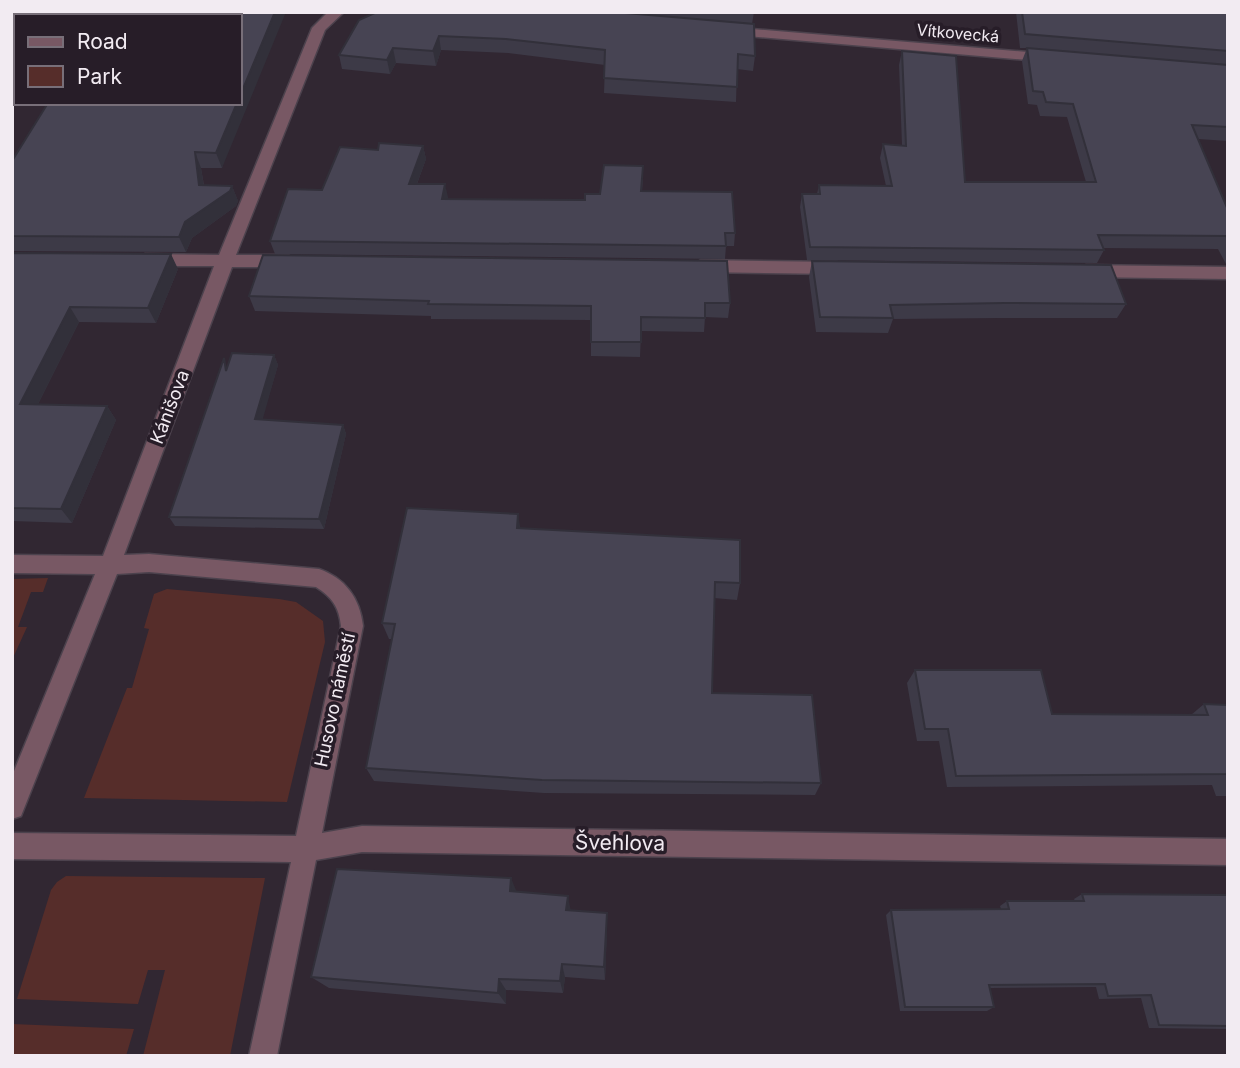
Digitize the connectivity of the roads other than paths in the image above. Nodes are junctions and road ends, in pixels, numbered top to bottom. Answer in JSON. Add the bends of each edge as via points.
{"nodes":[{"id":1,"x":337,"y":12,"type":"edge"},
{"id":2,"x":709,"y":30,"type":"edge"},
{"id":3,"x":1064,"y":59,"type":"edge"},
{"id":4,"x":124,"y":260,"type":"edge"},
{"id":5,"x":225,"y":261,"type":"junction"},
{"id":6,"x":310,"y":261,"type":"edge"},
{"id":7,"x":685,"y":266,"type":"edge"},
{"id":8,"x":852,"y":268,"type":"edge"},
{"id":9,"x":1075,"y":271,"type":"edge"},
{"id":10,"x":1228,"y":273,"type":"edge"},
{"id":11,"x":12,"y":564,"type":"edge"},
{"id":12,"x":109,"y":565,"type":"junction"},
{"id":13,"x":12,"y":807,"type":"edge"},
{"id":14,"x":12,"y":846,"type":"edge"},
{"id":15,"x":305,"y":849,"type":"junction"},
{"id":16,"x":1228,"y":852,"type":"edge"},
{"id":17,"x":263,"y":1056,"type":"edge"}],
"edges":[{"from":1,"to":5,"type":"street","name":"Kánišova","via":[[319,28]]},
{"from":2,"to":3,"type":"street","name":"Vítkovecká"},
{"from":4,"to":5,"type":"street"},
{"from":5,"to":6,"type":"street"},
{"from":5,"to":12,"type":"street","name":"Kánišova"},
{"from":7,"to":8,"type":"street"},
{"from":9,"to":10,"type":"street"},
{"from":11,"to":12,"type":"street","name":"Husovo náměstí"},
{"from":12,"to":13,"type":"street","name":"Kánišova"},
{"from":12,"to":15,"type":"street","name":"Husovo náměstí","via":[[149,563],[319,578],[337,587],[351,611],[352,626]]},
{"from":14,"to":15,"type":"street","name":"Švehlova"},
{"from":15,"to":16,"type":"street","name":"Švehlova","via":[[362,839]]},
{"from":15,"to":17,"type":"street","name":"Husovo náměstí"}]}
